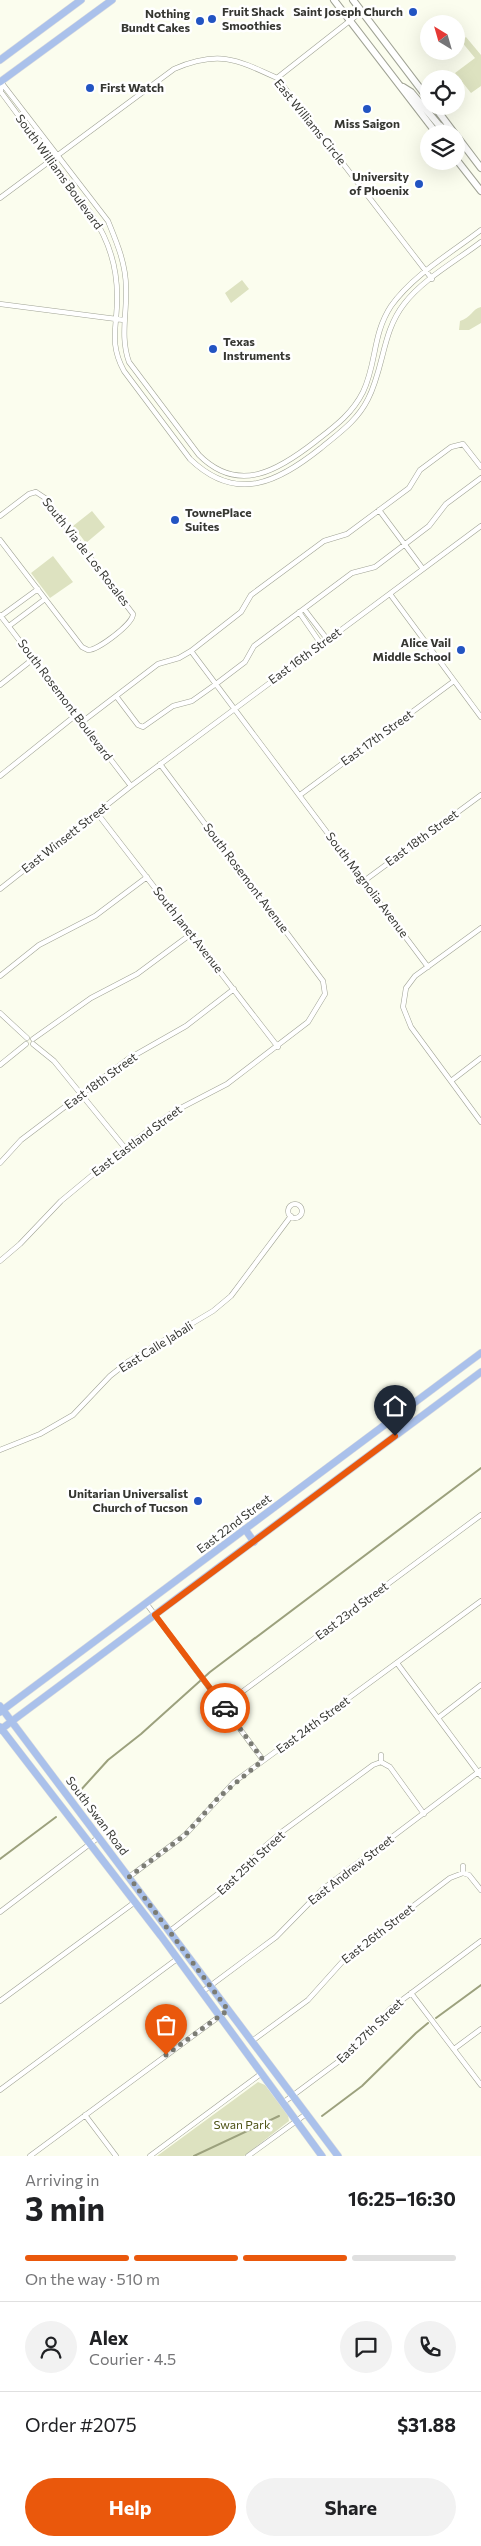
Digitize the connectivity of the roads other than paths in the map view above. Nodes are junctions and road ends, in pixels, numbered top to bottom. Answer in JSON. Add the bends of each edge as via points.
{"nodes":[{"id":1,"x":81,"y":0,"type":"edge"},
{"id":2,"x":112,"y":0,"type":"edge"},
{"id":3,"x":334,"y":0,"type":"edge"},
{"id":4,"x":353,"y":0,"type":"edge"},
{"id":5,"x":361,"y":12,"type":"junction"},
{"id":6,"x":350,"y":21,"type":"junction"},
{"id":7,"x":0,"y":60,"type":"edge"},
{"id":8,"x":277,"y":78,"type":"junction"},
{"id":9,"x":0,"y":82,"type":"edge"},
{"id":10,"x":400,"y":85,"type":"junction"},
{"id":11,"x":420,"y":88,"type":"edge"},
{"id":12,"x":430,"y":125,"type":"edge"},
{"id":13,"x":439,"y":125,"type":"edge"},
{"id":14,"x":465,"y":147,"type":"edge"},
{"id":15,"x":59,"y":155,"type":"junction"},
{"id":16,"x":51,"y":160,"type":"junction"},
{"id":17,"x":481,"y":168,"type":"edge"},
{"id":18,"x":465,"y":170,"type":"edge"},
{"id":19,"x":481,"y":191,"type":"edge"},
{"id":20,"x":0,"y":198,"type":"edge"},
{"id":21,"x":481,"y":230,"type":"edge"},
{"id":22,"x":481,"y":242,"type":"edge"},
{"id":23,"x":427,"y":272,"type":"junction"},
{"id":24,"x":432,"y":279,"type":"junction"},
{"id":25,"x":0,"y":304,"type":"edge"},
{"id":26,"x":116,"y":319,"type":"junction"},
{"id":27,"x":124,"y":320,"type":"junction"},
{"id":28,"x":481,"y":467,"type":"edge"},
{"id":29,"x":481,"y":478,"type":"edge"},
{"id":30,"x":38,"y":486,"type":"dead end"},
{"id":31,"x":36,"y":492,"type":"junction"},
{"id":32,"x":380,"y":510,"type":"junction"},
{"id":33,"x":0,"y":516,"type":"edge"},
{"id":34,"x":481,"y":526,"type":"edge"},
{"id":35,"x":0,"y":540,"type":"edge"},
{"id":36,"x":405,"y":545,"type":"junction"},
{"id":37,"x":423,"y":569,"type":"junction"},
{"id":38,"x":38,"y":589,"type":"junction"},
{"id":39,"x":390,"y":594,"type":"junction"},
{"id":40,"x":45,"y":599,"type":"junction"},
{"id":41,"x":304,"y":609,"type":"junction"},
{"id":42,"x":299,"y":612,"type":"junction"},
{"id":43,"x":1,"y":616,"type":"edge"},
{"id":44,"x":9,"y":626,"type":"junction"},
{"id":45,"x":327,"y":639,"type":"junction"},
{"id":46,"x":322,"y":644,"type":"junction"},
{"id":47,"x":191,"y":651,"type":"junction"},
{"id":48,"x":33,"y":659,"type":"junction"},
{"id":49,"x":454,"y":682,"type":"junction"},
{"id":50,"x":216,"y":684,"type":"junction"},
{"id":51,"x":0,"y":685,"type":"edge"},
{"id":52,"x":116,"y":696,"type":"junction"},
{"id":53,"x":234,"y":708,"type":"junction"},
{"id":54,"x":76,"y":715,"type":"junction"},
{"id":55,"x":481,"y":717,"type":"edge"},
{"id":56,"x":82,"y":722,"type":"junction"},
{"id":57,"x":160,"y":764,"type":"junction"},
{"id":58,"x":0,"y":776,"type":"edge"},
{"id":59,"x":131,"y":786,"type":"junction"},
{"id":60,"x":300,"y":795,"type":"junction"},
{"id":61,"x":481,"y":795,"type":"edge"},
{"id":62,"x":97,"y":812,"type":"junction"},
{"id":63,"x":147,"y":877,"type":"junction"},
{"id":64,"x":364,"y":881,"type":"junction"},
{"id":65,"x":0,"y":889,"type":"edge"},
{"id":66,"x":481,"y":928,"type":"edge"},
{"id":67,"x":191,"y":934,"type":"junction"},
{"id":68,"x":428,"y":967,"type":"junction"},
{"id":69,"x":0,"y":976,"type":"edge"},
{"id":70,"x":234,"y":989,"type":"junction"},
{"id":71,"x":325,"y":992,"type":"junction"},
{"id":72,"x":332,"y":992,"type":"dead end"},
{"id":73,"x":0,"y":1013,"type":"edge"},
{"id":74,"x":27,"y":1038,"type":"junction"},
{"id":75,"x":33,"y":1042,"type":"junction"},
{"id":76,"x":26,"y":1044,"type":"junction"},
{"id":77,"x":278,"y":1047,"type":"junction"},
{"id":78,"x":481,"y":1058,"type":"edge"},
{"id":79,"x":0,"y":1065,"type":"edge"},
{"id":80,"x":451,"y":1081,"type":"junction"},
{"id":81,"x":82,"y":1094,"type":"junction"},
{"id":82,"x":481,"y":1122,"type":"edge"},
{"id":83,"x":125,"y":1148,"type":"junction"},
{"id":84,"x":0,"y":1164,"type":"edge"},
{"id":85,"x":291,"y":1216,"type":"dead end"},
{"id":86,"x":0,"y":1261,"type":"edge"},
{"id":87,"x":481,"y":1354,"type":"edge"},
{"id":88,"x":481,"y":1372,"type":"edge"},
{"id":89,"x":386,"y":1424,"type":"junction"},
{"id":90,"x":395,"y":1436,"type":"junction"},
{"id":91,"x":0,"y":1450,"type":"edge"},
{"id":92,"x":481,"y":1516,"type":"edge"},
{"id":93,"x":245,"y":1529,"type":"junction"},
{"id":94,"x":254,"y":1542,"type":"junction"},
{"id":95,"x":481,"y":1600,"type":"edge"},
{"id":96,"x":146,"y":1603,"type":"junction"},
{"id":97,"x":155,"y":1615,"type":"junction"},
{"id":98,"x":398,"y":1663,"type":"junction"},
{"id":99,"x":481,"y":1685,"type":"edge"},
{"id":100,"x":223,"y":1706,"type":"junction"},
{"id":101,"x":1,"y":1709,"type":"edge"},
{"id":102,"x":438,"y":1718,"type":"junction"},
{"id":103,"x":12,"y":1721,"type":"junction"},
{"id":104,"x":0,"y":1729,"type":"edge"},
{"id":105,"x":382,"y":1755,"type":"dead end"},
{"id":106,"x":263,"y":1760,"type":"junction"},
{"id":107,"x":381,"y":1762,"type":"junction"},
{"id":108,"x":480,"y":1773,"type":"edge"},
{"id":109,"x":424,"y":1814,"type":"junction"},
{"id":110,"x":99,"y":1837,"type":"junction"},
{"id":111,"x":91,"y":1844,"type":"junction"},
{"id":112,"x":463,"y":1866,"type":"dead end"},
{"id":113,"x":463,"y":1872,"type":"junction"},
{"id":114,"x":129,"y":1877,"type":"junction"},
{"id":115,"x":481,"y":1890,"type":"edge"},
{"id":116,"x":134,"y":1902,"type":"junction"},
{"id":117,"x":0,"y":1912,"type":"edge"},
{"id":118,"x":170,"y":1931,"type":"junction"},
{"id":119,"x":481,"y":1941,"type":"edge"},
{"id":120,"x":177,"y":1959,"type":"junction"},
{"id":121,"x":211,"y":1985,"type":"junction"},
{"id":122,"x":202,"y":1992,"type":"junction"},
{"id":123,"x":410,"y":1993,"type":"junction"},
{"id":124,"x":0,"y":2001,"type":"edge"},
{"id":125,"x":228,"y":2010,"type":"junction"},
{"id":126,"x":219,"y":2016,"type":"junction"},
{"id":127,"x":481,"y":2029,"type":"edge"},
{"id":128,"x":252,"y":2041,"type":"junction"},
{"id":129,"x":454,"y":2049,"type":"junction"},
{"id":130,"x":262,"y":2073,"type":"junction"},
{"id":131,"x":481,"y":2085,"type":"edge"},
{"id":132,"x":0,"y":2090,"type":"edge"},
{"id":133,"x":293,"y":2096,"type":"junction"},
{"id":134,"x":284,"y":2102,"type":"junction"},
{"id":135,"x":306,"y":2114,"type":"junction"},
{"id":136,"x":85,"y":2115,"type":"junction"},
{"id":137,"x":297,"y":2120,"type":"junction"},
{"id":138,"x":30,"y":2156,"type":"edge"},
{"id":139,"x":116,"y":2156,"type":"edge"},
{"id":140,"x":150,"y":2156,"type":"edge"},
{"id":141,"x":248,"y":2156,"type":"edge"},
{"id":142,"x":322,"y":2156,"type":"edge"},
{"id":143,"x":338,"y":2156,"type":"edge"}],
"edges":[{"from":1,"to":7,"type":"main road"},
{"from":2,"to":9,"type":"main road"},
{"from":3,"to":6,"type":"main road"},
{"from":4,"to":5,"type":"main road"},
{"from":5,"to":6,"type":"street"},
{"from":5,"to":11,"type":"main road"},
{"from":6,"to":8,"type":"street"},
{"from":6,"to":10,"type":"main road"},
{"from":8,"to":15,"type":"street","name":"East Williams Circle","via":[[245,63],[215,57],[195,60],[174,69]]},
{"from":8,"to":23,"type":"street","name":"East Williams Circle"},
{"from":9,"to":15,"type":"street","name":"South Williams Boulevard"},
{"from":9,"to":16,"type":"street","name":"South Williams Boulevard","via":[[1,92]]},
{"from":10,"to":12,"type":"main road"},
{"from":10,"to":13,"type":"main road","via":[[411,92]]},
{"from":14,"to":17,"type":"main road"},
{"from":15,"to":16,"type":"street","name":"East Williams Circle"},
{"from":15,"to":27,"type":"street","name":"South Williams Boulevard","via":[[103,213],[118,246],[126,277]]},
{"from":16,"to":20,"type":"street","name":"East Williams Circle"},
{"from":16,"to":26,"type":"street","name":"South Williams Boulevard","via":[[106,240],[117,282]]},
{"from":18,"to":19,"type":"main road"},
{"from":21,"to":23,"type":"street","name":"South Williams Boulevard"},
{"from":22,"to":24,"type":"street","name":"South Williams Boulevard"},
{"from":23,"to":24,"type":"street","name":"East Williams Circle"},
{"from":23,"to":27,"type":"street","name":"South Williams Boulevard","via":[[401,294],[384,318],[363,391],[347,416],[289,462],[261,475],[227,473],[199,455],[129,362],[124,343]]},
{"from":24,"to":26,"type":"street","name":"South Williams Boulevard","via":[[415,292],[398,312],[385,343],[374,386],[353,422],[295,468],[276,478],[256,483],[219,479],[190,459],[124,371],[115,350]]},
{"from":25,"to":26,"type":"street"},
{"from":26,"to":27,"type":"street"},
{"from":28,"to":32,"type":"street","via":[[466,447],[455,444],[420,470],[409,488]]},
{"from":29,"to":36,"type":"street","via":[[446,504],[430,526]]},
{"from":30,"to":31,"type":"street"},
{"from":31,"to":33,"type":"street"},
{"from":31,"to":40,"type":"street","name":"South Via de Los Rosales","via":[[41,493],[51,505],[135,616],[87,652]]},
{"from":32,"to":36,"type":"street"},
{"from":32,"to":47,"type":"street","via":[[347,534],[324,541],[251,595],[241,612]]},
{"from":34,"to":37,"type":"street","name":"East 16th Street"},
{"from":35,"to":38,"type":"street"},
{"from":36,"to":37,"type":"street"},
{"from":36,"to":41,"type":"street","via":[[375,567],[352,573]]},
{"from":37,"to":39,"type":"street","name":"East 16th Street"},
{"from":38,"to":40,"type":"street"},
{"from":38,"to":43,"type":"street"},
{"from":39,"to":45,"type":"street","name":"East 16th Street"},
{"from":39,"to":49,"type":"street"},
{"from":40,"to":44,"type":"street"},
{"from":41,"to":42,"type":"street"},
{"from":41,"to":45,"type":"street"},
{"from":42,"to":46,"type":"street"},
{"from":42,"to":50,"type":"street","via":[[254,646],[245,662]]},
{"from":43,"to":44,"type":"street","name":"South Rosemont Boulevard"},
{"from":44,"to":48,"type":"street","name":"South Rosemont Boulevard"},
{"from":45,"to":46,"type":"street","name":"East 16th Street"},
{"from":46,"to":53,"type":"street","name":"East 16th Street"},
{"from":47,"to":50,"type":"street","name":"South Magnolia Avenue"},
{"from":47,"to":52,"type":"street","via":[[158,664]]},
{"from":48,"to":51,"type":"street"},
{"from":48,"to":54,"type":"street","name":"South Rosemont Boulevard"},
{"from":49,"to":55,"type":"street"},
{"from":49,"to":60,"type":"street","name":"East 17th Street"},
{"from":50,"to":52,"type":"street","via":[[192,701],[173,706],[143,727]]},
{"from":50,"to":53,"type":"street","name":"South Magnolia Avenue"},
{"from":52,"to":56,"type":"street"},
{"from":53,"to":57,"type":"street","name":"East 16th Street"},
{"from":53,"to":60,"type":"street","name":"South Magnolia Avenue"},
{"from":54,"to":56,"type":"street","name":"South Rosemont Boulevard"},
{"from":54,"to":58,"type":"street"},
{"from":56,"to":59,"type":"street","name":"South Rosemont Boulevard"},
{"from":57,"to":59,"type":"street","name":"East 16th Street"},
{"from":57,"to":71,"type":"street","name":"South Rosemont Avenue","via":[[323,982]]},
{"from":59,"to":62,"type":"street","name":"East Winsett Street"},
{"from":60,"to":64,"type":"street","name":"South Magnolia Avenue"},
{"from":61,"to":64,"type":"street","name":"East 18th Street"},
{"from":62,"to":63,"type":"street","name":"South Janet Avenue"},
{"from":62,"to":65,"type":"street","name":"East Winsett Street"},
{"from":63,"to":67,"type":"street","name":"South Janet Avenue"},
{"from":63,"to":69,"type":"street","via":[[95,916],[39,945]]},
{"from":64,"to":68,"type":"street","name":"South Magnolia Avenue"},
{"from":66,"to":68,"type":"street"},
{"from":67,"to":70,"type":"street","name":"South Janet Avenue"},
{"from":67,"to":75,"type":"street","via":[[137,974],[91,998]]},
{"from":68,"to":80,"type":"street","via":[[406,988],[403,1007],[411,1028]]},
{"from":70,"to":77,"type":"street","name":"South Janet Avenue"},
{"from":70,"to":81,"type":"street","name":"East 18th Street","via":[[186,1026],[128,1059]]},
{"from":71,"to":72,"type":"street"},
{"from":71,"to":77,"type":"street","name":"East Eastland Street","via":[[308,1022]]},
{"from":73,"to":74,"type":"street"},
{"from":74,"to":75,"type":"street"},
{"from":74,"to":76,"type":"street"},
{"from":75,"to":76,"type":"street"},
{"from":75,"to":81,"type":"street"},
{"from":76,"to":79,"type":"street"},
{"from":77,"to":83,"type":"street","name":"East Eastland Street","via":[[228,1084],[173,1112]]},
{"from":78,"to":80,"type":"street"},
{"from":80,"to":82,"type":"street"},
{"from":81,"to":83,"type":"street"},
{"from":81,"to":84,"type":"street","name":"East 18th Street","via":[[21,1140]]},
{"from":83,"to":86,"type":"street","name":"East Eastland Street","via":[[61,1201]]},
{"from":85,"to":91,"type":"street","name":"East Calle Jabali","via":[[231,1296],[129,1361],[73,1415],[40,1434]]},
{"from":87,"to":89,"type":"main road","name":"East 22nd Street"},
{"from":88,"to":90,"type":"main road","name":"East 22nd Street"},
{"from":89,"to":90,"type":"main road"},
{"from":89,"to":93,"type":"main road","name":"East 22nd Street"},
{"from":90,"to":94,"type":"main road","name":"East 22nd Street"},
{"from":92,"to":100,"type":"street","name":"East 23rd Street"},
{"from":93,"to":94,"type":"main road"},
{"from":93,"to":96,"type":"main road","name":"East 22nd Street"},
{"from":94,"to":97,"type":"main road","name":"East 22nd Street"},
{"from":95,"to":98,"type":"street","name":"East 24th Street"},
{"from":96,"to":97,"type":"street"},
{"from":96,"to":101,"type":"main road","name":"East 22nd Street"},
{"from":97,"to":100,"type":"street"},
{"from":97,"to":103,"type":"main road","name":"East 22nd Street"},
{"from":98,"to":102,"type":"street"},
{"from":98,"to":106,"type":"street","name":"East 24th Street"},
{"from":99,"to":102,"type":"street"},
{"from":100,"to":106,"type":"street"},
{"from":101,"to":103,"type":"main road","name":"South Swan Road"},
{"from":102,"to":108,"type":"street"},
{"from":103,"to":104,"type":"main road","name":"East 22nd Street"},
{"from":103,"to":110,"type":"main road","name":"South Swan Road"},
{"from":104,"to":111,"type":"main road","name":"South Swan Road"},
{"from":105,"to":107,"type":"street"},
{"from":106,"to":114,"type":"street","name":"East 24th Street","via":[[224,1792],[185,1835]]},
{"from":107,"to":109,"type":"street","via":[[390,1767]]},
{"from":107,"to":118,"type":"street","name":"East 25th Street","via":[[283,1831],[223,1890]]},
{"from":108,"to":109,"type":"street","name":"East Andrew Street"},
{"from":109,"to":121,"type":"street","name":"East Andrew Street","via":[[323,1889],[276,1937]]},
{"from":110,"to":111,"type":"street"},
{"from":110,"to":114,"type":"main road","name":"South Swan Road"},
{"from":111,"to":116,"type":"main road","name":"South Swan Road"},
{"from":111,"to":117,"type":"street"},
{"from":112,"to":113,"type":"street"},
{"from":113,"to":115,"type":"street"},
{"from":113,"to":128,"type":"street","name":"East 26th Street","via":[[450,1878],[358,1948],[308,2000]]},
{"from":114,"to":118,"type":"main road","name":"South Swan Road"},
{"from":116,"to":120,"type":"main road","name":"South Swan Road"},
{"from":116,"to":124,"type":"street"},
{"from":118,"to":121,"type":"main road","name":"South Swan Road"},
{"from":119,"to":123,"type":"street","name":"East 27th Street"},
{"from":120,"to":122,"type":"main road","name":"South Swan Road"},
{"from":120,"to":132,"type":"street"},
{"from":121,"to":122,"type":"street","name":"East Andrew Street"},
{"from":121,"to":125,"type":"main road","name":"South Swan Road"},
{"from":122,"to":126,"type":"main road","name":"South Swan Road"},
{"from":123,"to":129,"type":"street"},
{"from":123,"to":133,"type":"street","name":"East 27th Street","via":[[390,2009],[350,2053]]},
{"from":125,"to":126,"type":"street"},
{"from":125,"to":128,"type":"main road","name":"South Swan Road"},
{"from":126,"to":130,"type":"main road","name":"South Swan Road"},
{"from":126,"to":136,"type":"street"},
{"from":127,"to":129,"type":"street"},
{"from":128,"to":133,"type":"main road","name":"South Swan Road"},
{"from":129,"to":131,"type":"street"},
{"from":130,"to":134,"type":"main road","name":"South Swan Road"},
{"from":130,"to":140,"type":"street"},
{"from":133,"to":134,"type":"street","name":"East 27th Street"},
{"from":133,"to":135,"type":"main road","name":"South Swan Road"},
{"from":134,"to":137,"type":"main road","name":"South Swan Road"},
{"from":135,"to":137,"type":"street"},
{"from":135,"to":143,"type":"main road","name":"South Swan Road"},
{"from":136,"to":138,"type":"street"},
{"from":136,"to":139,"type":"street"},
{"from":137,"to":141,"type":"street"},
{"from":137,"to":142,"type":"main road","name":"South Swan Road"}]}
